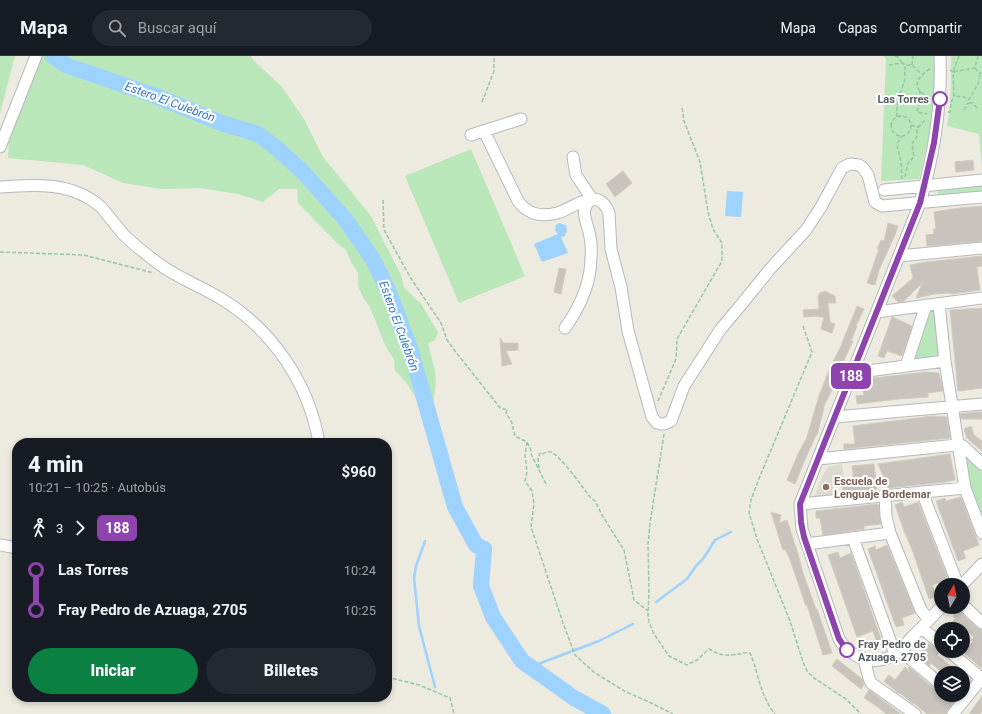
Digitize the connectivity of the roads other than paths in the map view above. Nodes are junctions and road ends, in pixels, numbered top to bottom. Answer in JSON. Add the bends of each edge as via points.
{"nodes":[{"id":1,"x":36,"y":56,"type":"edge"},
{"id":2,"x":940,"y":59,"type":"edge"},
{"id":3,"x":521,"y":119,"type":"dead end"},
{"id":4,"x":484,"y":131,"type":"junction"},
{"id":5,"x":471,"y":135,"type":"dead end"},
{"id":6,"x":0,"y":147,"type":"edge"},
{"id":7,"x":573,"y":157,"type":"dead end"},
{"id":8,"x":982,"y":180,"type":"edge"},
{"id":9,"x":925,"y":186,"type":"junction"},
{"id":10,"x":0,"y":187,"type":"edge"},
{"id":11,"x":884,"y":190,"type":"dead end"},
{"id":12,"x":982,"y":197,"type":"edge"},
{"id":13,"x":592,"y":199,"type":"junction"},
{"id":14,"x":920,"y":203,"type":"junction"},
{"id":15,"x":982,"y":248,"type":"edge"},
{"id":16,"x":899,"y":256,"type":"junction"},
{"id":17,"x":982,"y":298,"type":"edge"},
{"id":18,"x":939,"y":304,"type":"junction"},
{"id":19,"x":926,"y":305,"type":"junction"},
{"id":20,"x":877,"y":312,"type":"junction"},
{"id":21,"x":565,"y":328,"type":"dead end"},
{"id":22,"x":945,"y":361,"type":"junction"},
{"id":23,"x":906,"y":366,"type":"junction"},
{"id":24,"x":852,"y":373,"type":"junction"},
{"id":25,"x":982,"y":404,"type":"edge"},
{"id":26,"x":952,"y":406,"type":"junction"},
{"id":27,"x":835,"y":417,"type":"junction"},
{"id":28,"x":319,"y":438,"type":"edge"},
{"id":29,"x":958,"y":445,"type":"junction"},
{"id":30,"x":818,"y":459,"type":"junction"},
{"id":31,"x":982,"y":464,"type":"edge"},
{"id":32,"x":965,"y":488,"type":"junction"},
{"id":33,"x":922,"y":492,"type":"junction"},
{"id":34,"x":885,"y":496,"type":"junction"},
{"id":35,"x":800,"y":504,"type":"junction"},
{"id":36,"x":890,"y":533,"type":"junction"},
{"id":37,"x":982,"y":533,"type":"edge"},
{"id":38,"x":853,"y":538,"type":"junction"},
{"id":39,"x":807,"y":544,"type":"junction"},
{"id":40,"x":0,"y":545,"type":"edge"},
{"id":41,"x":12,"y":547,"type":"edge"},
{"id":42,"x":982,"y":564,"type":"edge"},
{"id":43,"x":955,"y":578,"type":"edge"},
{"id":44,"x":968,"y":578,"type":"edge"},
{"id":45,"x":970,"y":612,"type":"edge"},
{"id":46,"x":934,"y":614,"type":"edge"},
{"id":47,"x":982,"y":623,"type":"edge"},
{"id":48,"x":925,"y":624,"type":"junction"},
{"id":49,"x":934,"y":635,"type":"edge"},
{"id":50,"x":898,"y":652,"type":"junction"},
{"id":51,"x":958,"y":658,"type":"edge"},
{"id":52,"x":864,"y":659,"type":"junction"},
{"id":53,"x":982,"y":678,"type":"edge"},
{"id":54,"x":934,"y":679,"type":"edge"},
{"id":55,"x":915,"y":714,"type":"edge"},
{"id":56,"x":953,"y":714,"type":"edge"}],
"edges":[{"from":1,"to":6,"type":"street"},
{"from":2,"to":9,"type":"street","via":[[940,99]]},
{"from":3,"to":4,"type":"street"},
{"from":4,"to":5,"type":"street"},
{"from":4,"to":13,"type":"street","via":[[518,202],[527,210],[543,215],[550,214]]},
{"from":7,"to":13,"type":"street","via":[[576,175]]},
{"from":8,"to":9,"type":"street"},
{"from":9,"to":11,"type":"street"},
{"from":9,"to":14,"type":"street"},
{"from":10,"to":28,"type":"street","via":[[52,186],[69,189],[86,197],[100,207],[125,236],[149,257],[176,275],[221,298],[248,318],[273,343],[293,371],[308,402]]},
{"from":12,"to":14,"type":"street"},
{"from":13,"to":14,"type":"street","via":[[605,205],[610,213],[611,249],[621,287],[628,331],[652,417],[657,423],[664,424],[673,418],[684,386],[720,330],[806,230],[842,168],[850,164],[863,168],[868,175],[875,202],[879,205]]},
{"from":13,"to":21,"type":"street","via":[[586,205],[584,213],[591,245],[588,282],[579,306]]},
{"from":14,"to":16,"type":"street"},
{"from":15,"to":16,"type":"street"},
{"from":16,"to":20,"type":"street"},
{"from":17,"to":18,"type":"street"},
{"from":18,"to":19,"type":"street"},
{"from":18,"to":22,"type":"street"},
{"from":19,"to":20,"type":"street"},
{"from":19,"to":23,"type":"street"},
{"from":20,"to":24,"type":"street"},
{"from":22,"to":23,"type":"street"},
{"from":22,"to":26,"type":"street"},
{"from":23,"to":24,"type":"street"},
{"from":24,"to":27,"type":"street"},
{"from":25,"to":26,"type":"street"},
{"from":26,"to":27,"type":"street"},
{"from":26,"to":29,"type":"street"},
{"from":27,"to":30,"type":"street"},
{"from":29,"to":30,"type":"street"},
{"from":29,"to":31,"type":"street","via":[[963,446]]},
{"from":29,"to":32,"type":"street"},
{"from":30,"to":35,"type":"street"},
{"from":32,"to":33,"type":"street"},
{"from":32,"to":37,"type":"street"},
{"from":33,"to":34,"type":"street"},
{"from":33,"to":43,"type":"street"},
{"from":34,"to":35,"type":"street"},
{"from":34,"to":36,"type":"street"},
{"from":35,"to":39,"type":"street","via":[[801,522]]},
{"from":36,"to":38,"type":"street"},
{"from":36,"to":48,"type":"street"},
{"from":38,"to":39,"type":"street"},
{"from":38,"to":50,"type":"street"},
{"from":39,"to":52,"type":"street","via":[[839,639],[847,650]]},
{"from":40,"to":41,"type":"street"},
{"from":42,"to":44,"type":"street"},
{"from":45,"to":47,"type":"street"},
{"from":46,"to":48,"type":"street"},
{"from":48,"to":49,"type":"street"},
{"from":48,"to":50,"type":"street"},
{"from":50,"to":52,"type":"street","via":[[883,659]]},
{"from":50,"to":54,"type":"street"},
{"from":51,"to":53,"type":"street"},
{"from":52,"to":55,"type":"street","via":[[872,683]]},
{"from":53,"to":56,"type":"street"}]}
